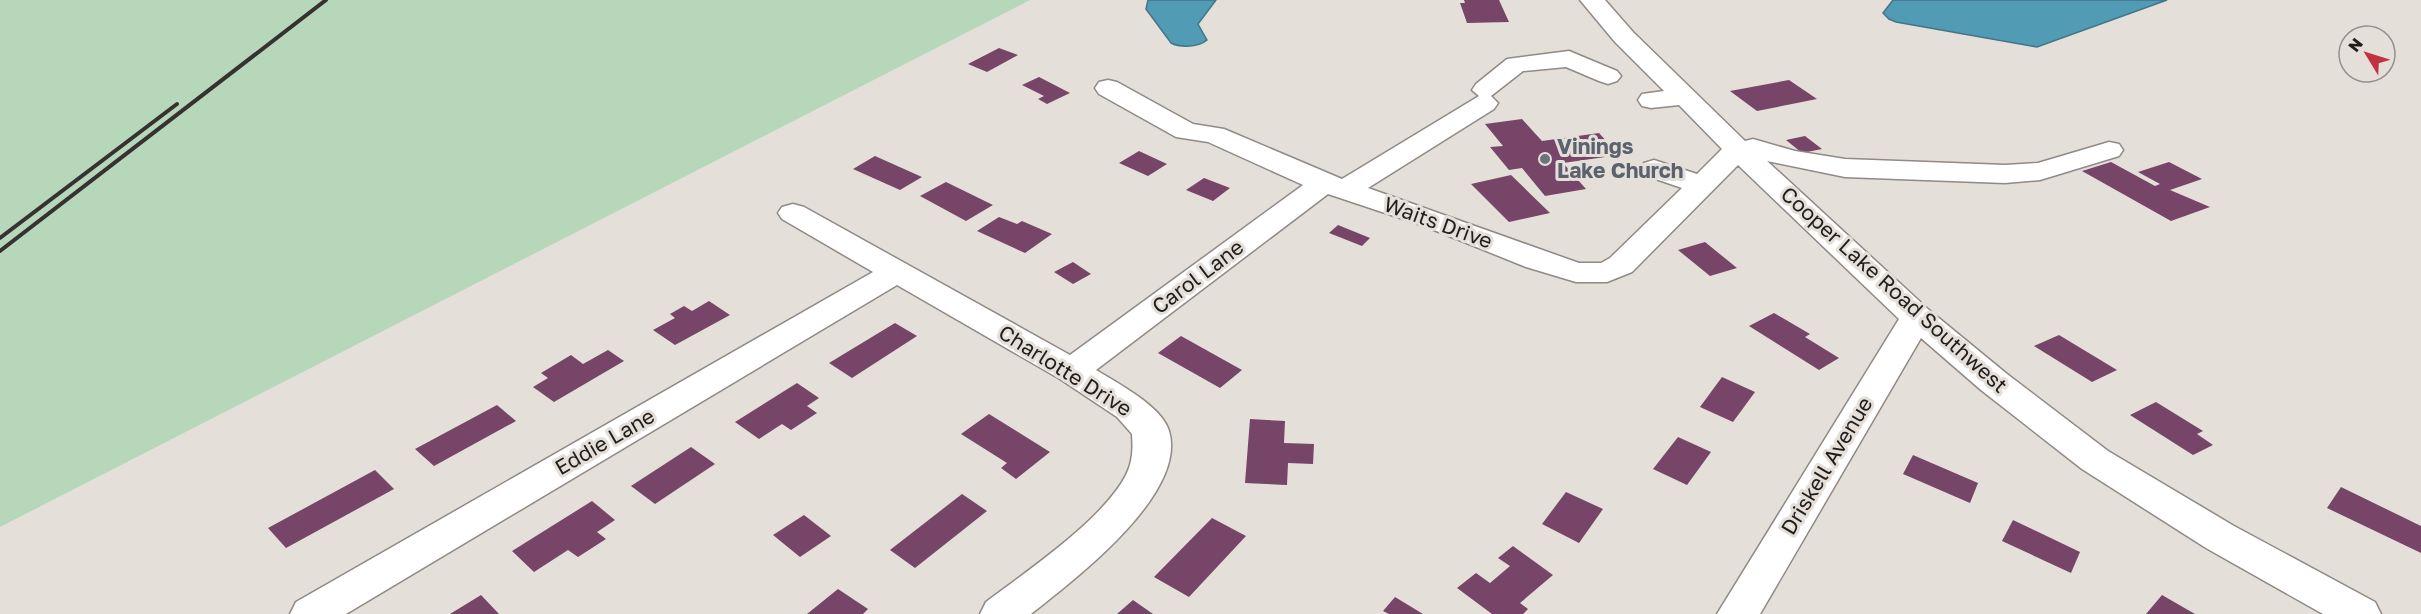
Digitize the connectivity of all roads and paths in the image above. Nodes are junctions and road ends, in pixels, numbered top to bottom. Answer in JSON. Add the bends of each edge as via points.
{"nodes":[{"id":1,"x":1592,"y":0,"type":"edge"},
{"id":2,"x":1608,"y":76,"type":"dead end"},
{"id":3,"x":1108,"y":88,"type":"dead end"},
{"id":4,"x":1684,"y":97,"type":"junction"},
{"id":5,"x":1651,"y":100,"type":"dead end"},
{"id":6,"x":1784,"y":143,"type":"dead end"},
{"id":7,"x":1746,"y":148,"type":"junction"},
{"id":8,"x":2109,"y":150,"type":"dead end"},
{"id":9,"x":1654,"y":169,"type":"dead end"},
{"id":10,"x":1700,"y":184,"type":"junction"},
{"id":11,"x":1334,"y":187,"type":"junction"},
{"id":12,"x":793,"y":213,"type":"dead end"},
{"id":13,"x":898,"y":271,"type":"junction"},
{"id":14,"x":1917,"y":317,"type":"junction"},
{"id":15,"x":1072,"y":371,"type":"junction"},
{"id":16,"x":311,"y":614,"type":"edge"},
{"id":17,"x":1001,"y":614,"type":"edge"},
{"id":18,"x":1738,"y":614,"type":"edge"},
{"id":19,"x":2360,"y":614,"type":"edge"}],
"edges":[{"from":1,"to":4,"type":"street","name":"Cooper Lake Road Southwest"},
{"from":2,"to":11,"type":"street","name":"Carol Lane","via":[[1569,59],[1516,64],[1485,96]]},
{"from":3,"to":11,"type":"street","name":"Waits Drive","via":[[1186,131],[1214,135]]},
{"from":4,"to":5,"type":"street"},
{"from":4,"to":7,"type":"street","name":"Cooper Lake Road Southwest"},
{"from":6,"to":7,"type":"street"},
{"from":7,"to":8,"type":"street","via":[[1845,168],[2005,174],[2040,171]]},
{"from":7,"to":10,"type":"street","name":"Waits Drive"},
{"from":7,"to":14,"type":"street","name":"Cooper Lake Road Southwest"},
{"from":9,"to":10,"type":"street"},
{"from":10,"to":11,"type":"street","name":"Waits Drive","via":[[1632,257],[1607,272],[1592,273],[1557,267],[1435,220]]},
{"from":11,"to":15,"type":"street","name":"Carol Lane"},
{"from":12,"to":13,"type":"street","name":"Charlotte Drive"},
{"from":13,"to":15,"type":"street","name":"Charlotte Drive"},
{"from":13,"to":16,"type":"street","name":"Eddie Lane"},
{"from":14,"to":18,"type":"street","name":"Driskell Avenue"},
{"from":14,"to":19,"type":"street","name":"Cooper Lake Road Southwest","via":[[2095,460],[2220,537]]},
{"from":15,"to":17,"type":"street","name":"Charlotte Drive","via":[[1130,408],[1151,431],[1151,460],[1133,496],[1082,548]]}]}
